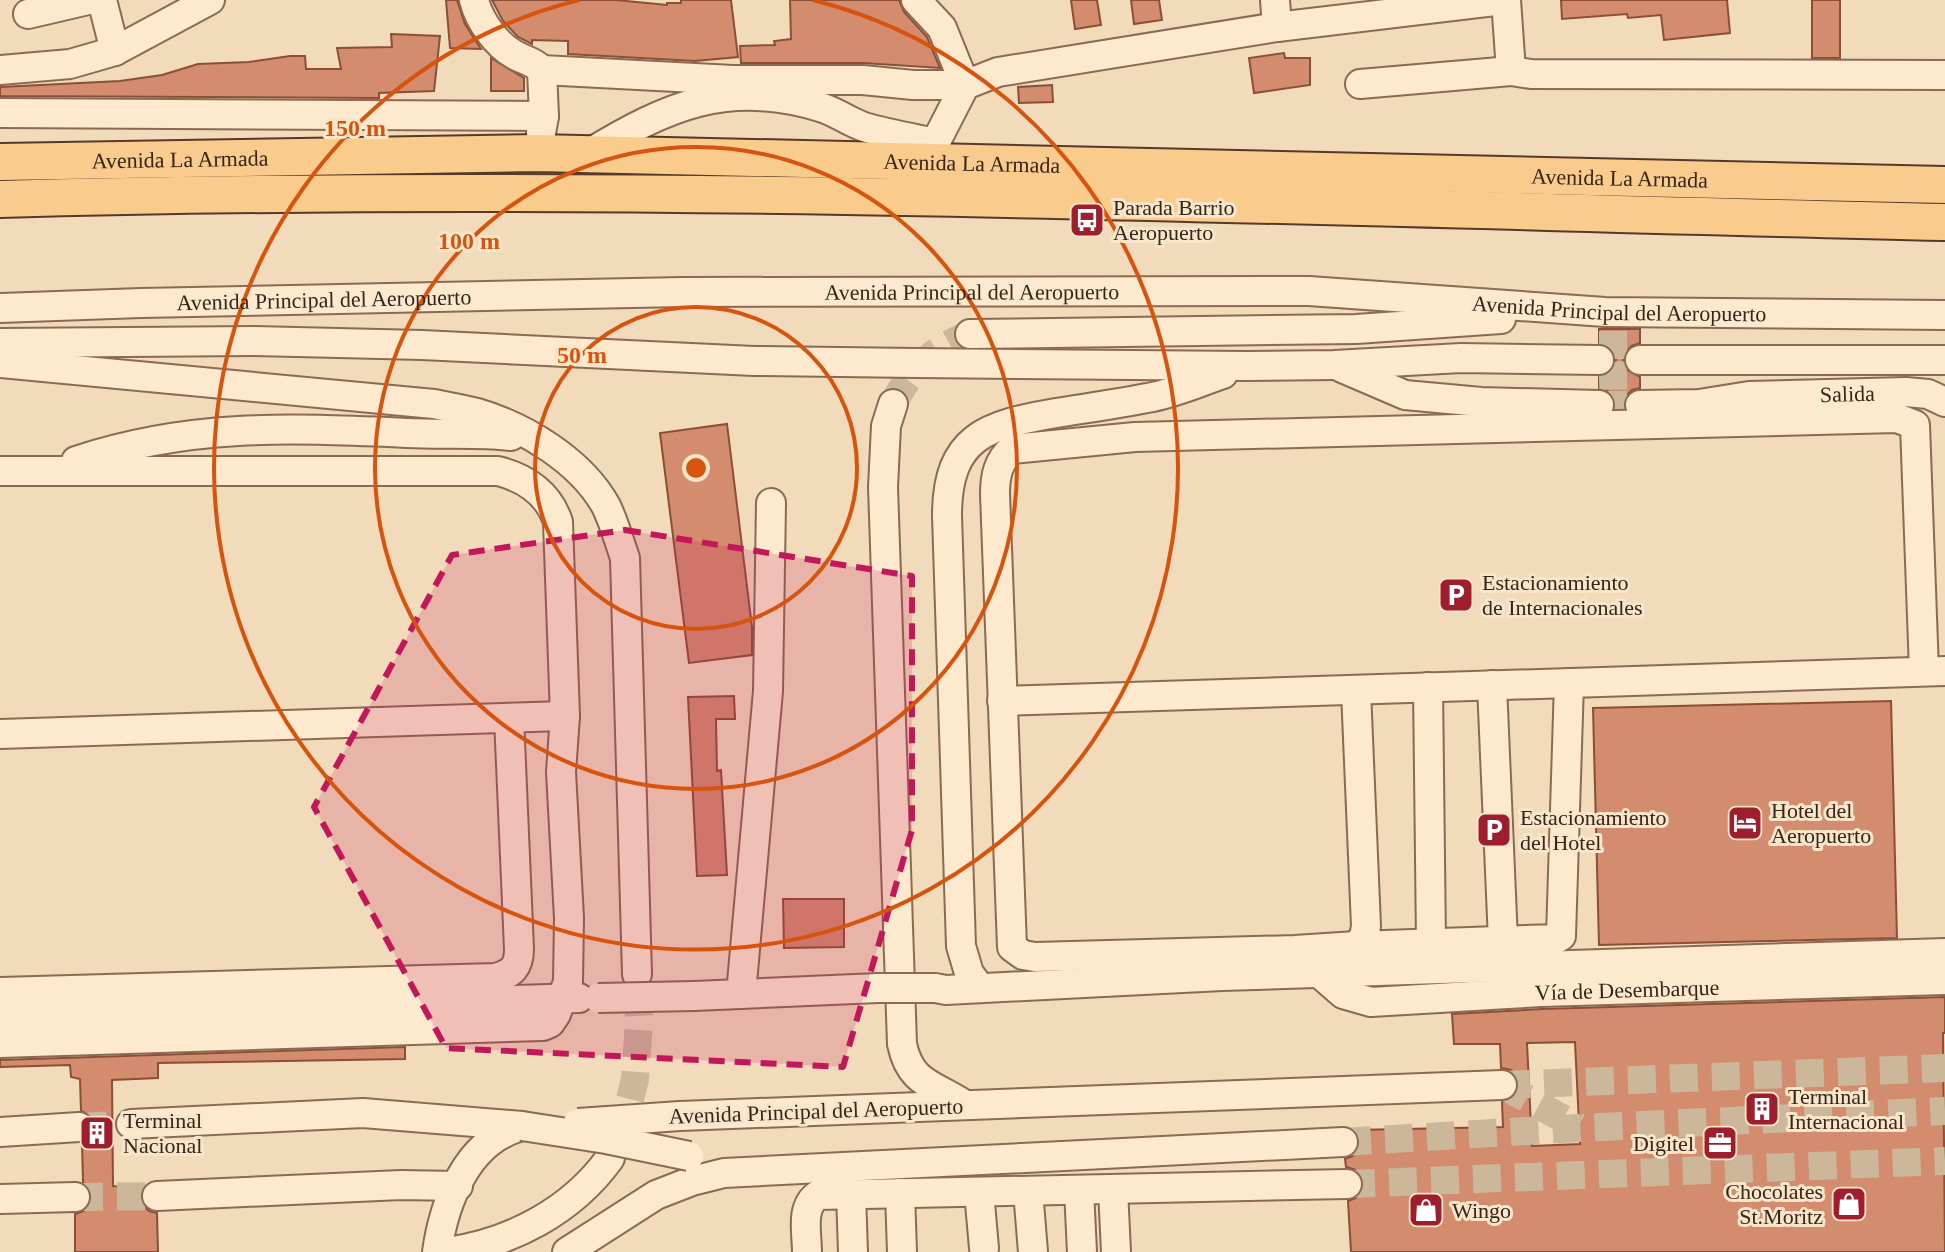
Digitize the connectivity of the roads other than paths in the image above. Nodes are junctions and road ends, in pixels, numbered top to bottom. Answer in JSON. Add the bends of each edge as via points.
{"nodes":[{"id":1,"x":88,"y":0,"type":"edge"},
{"id":2,"x":102,"y":0,"type":"edge"},
{"id":3,"x":210,"y":0,"type":"edge"},
{"id":4,"x":474,"y":0,"type":"edge"},
{"id":5,"x":916,"y":0,"type":"edge"},
{"id":6,"x":1504,"y":0,"type":"edge"},
{"id":7,"x":28,"y":14,"type":"dead end"},
{"id":8,"x":1276,"y":14,"type":"edge"},
{"id":9,"x":115,"y":51,"type":"junction"},
{"id":10,"x":0,"y":70,"type":"edge"},
{"id":11,"x":542,"y":70,"type":"junction"},
{"id":12,"x":1511,"y":71,"type":"junction"},
{"id":13,"x":1945,"y":75,"type":"edge"},
{"id":14,"x":1360,"y":84,"type":"dead end"},
{"id":15,"x":965,"y":85,"type":"junction"},
{"id":16,"x":0,"y":113,"type":"edge"},
{"id":17,"x":544,"y":116,"type":"junction"},
{"id":18,"x":931,"y":152,"type":"junction"},
{"id":19,"x":537,"y":153,"type":"junction"},
{"id":20,"x":588,"y":154,"type":"junction"},
{"id":21,"x":0,"y":162,"type":"edge"},
{"id":22,"x":1945,"y":185,"type":"edge"},
{"id":23,"x":924,"y":198,"type":"junction"},
{"id":24,"x":0,"y":199,"type":"edge"},
{"id":25,"x":1945,"y":222,"type":"edge"},
{"id":26,"x":0,"y":308,"type":"edge"},
{"id":27,"x":1605,"y":312,"type":"junction"},
{"id":28,"x":1945,"y":315,"type":"edge"},
{"id":29,"x":970,"y":334,"type":"tunnel mouth"},
{"id":30,"x":0,"y":343,"type":"edge"},
{"id":31,"x":1945,"y":360,"type":"edge"},
{"id":32,"x":0,"y":363,"type":"edge"},
{"id":33,"x":1334,"y":365,"type":"junction"},
{"id":34,"x":1247,"y":366,"type":"junction"},
{"id":35,"x":1945,"y":371,"type":"edge"},
{"id":36,"x":1937,"y":398,"type":"edge"},
{"id":37,"x":893,"y":404,"type":"tunnel mouth"},
{"id":38,"x":535,"y":439,"type":"junction"},
{"id":39,"x":50,"y":469,"type":"junction"},
{"id":40,"x":0,"y":471,"type":"edge"},
{"id":41,"x":771,"y":503,"type":"dead end"},
{"id":42,"x":1934,"y":671,"type":"edge"},
{"id":43,"x":1569,"y":683,"type":"junction"},
{"id":44,"x":1492,"y":685,"type":"junction"},
{"id":45,"x":1428,"y":687,"type":"junction"},
{"id":46,"x":1356,"y":691,"type":"junction"},
{"id":47,"x":1002,"y":701,"type":"junction"},
{"id":48,"x":565,"y":716,"type":"junction"},
{"id":49,"x":509,"y":718,"type":"junction"},
{"id":50,"x":0,"y":734,"type":"edge"},
{"id":51,"x":1503,"y":941,"type":"junction"},
{"id":52,"x":1431,"y":943,"type":"junction"},
{"id":53,"x":1356,"y":946,"type":"junction"},
{"id":54,"x":1945,"y":953,"type":"edge"},
{"id":55,"x":637,"y":974,"type":"tunnel mouth"},
{"id":56,"x":1320,"y":974,"type":"junction"},
{"id":57,"x":1945,"y":980,"type":"edge"},
{"id":58,"x":980,"y":988,"type":"junction"},
{"id":59,"x":0,"y":992,"type":"edge"},
{"id":60,"x":741,"y":994,"type":"junction"},
{"id":61,"x":584,"y":998,"type":"junction"},
{"id":62,"x":0,"y":1016,"type":"edge"},
{"id":63,"x":0,"y":1043,"type":"edge"},
{"id":64,"x":1502,"y":1085,"type":"dead end"},
{"id":65,"x":965,"y":1105,"type":"junction"},
{"id":66,"x":131,"y":1124,"type":"tunnel mouth"},
{"id":67,"x":522,"y":1126,"type":"junction"},
{"id":68,"x":79,"y":1127,"type":"tunnel mouth"},
{"id":69,"x":0,"y":1132,"type":"edge"},
{"id":70,"x":1343,"y":1142,"type":"tunnel mouth"},
{"id":71,"x":610,"y":1158,"type":"tunnel mouth"},
{"id":72,"x":739,"y":1171,"type":"junction"},
{"id":73,"x":1347,"y":1184,"type":"tunnel mouth"},
{"id":74,"x":458,"y":1186,"type":"junction"},
{"id":75,"x":1113,"y":1189,"type":"junction"},
{"id":76,"x":1079,"y":1190,"type":"junction"},
{"id":77,"x":1028,"y":1191,"type":"junction"},
{"id":78,"x":979,"y":1192,"type":"junction"},
{"id":79,"x":900,"y":1193,"type":"junction"},
{"id":80,"x":851,"y":1194,"type":"junction"},
{"id":81,"x":157,"y":1196,"type":"tunnel mouth"},
{"id":82,"x":75,"y":1197,"type":"tunnel mouth"},
{"id":83,"x":0,"y":1199,"type":"edge"},
{"id":84,"x":984,"y":1248,"type":"dead end"},
{"id":85,"x":437,"y":1252,"type":"edge"},
{"id":86,"x":447,"y":1252,"type":"edge"},
{"id":87,"x":567,"y":1252,"type":"edge"},
{"id":88,"x":807,"y":1252,"type":"edge"},
{"id":89,"x":853,"y":1252,"type":"edge"},
{"id":90,"x":902,"y":1252,"type":"edge"},
{"id":91,"x":1033,"y":1252,"type":"edge"},
{"id":92,"x":1082,"y":1252,"type":"edge"},
{"id":93,"x":1116,"y":1252,"type":"edge"}],
"edges":[{"from":1,"to":7,"type":"street"},
{"from":2,"to":9,"type":"street"},
{"from":3,"to":9,"type":"street"},
{"from":4,"to":11,"type":"street","via":[[478,15],[505,48]]},
{"from":5,"to":15,"type":"street","via":[[942,28]]},
{"from":6,"to":8,"type":"street"},
{"from":6,"to":12,"type":"street"},
{"from":8,"to":15,"type":"street","via":[[1028,65]]},
{"from":9,"to":10,"type":"street","via":[[70,64]]},
{"from":11,"to":15,"type":"street"},
{"from":11,"to":17,"type":"street"},
{"from":12,"to":13,"type":"street"},
{"from":12,"to":14,"type":"street"},
{"from":15,"to":18,"type":"street"},
{"from":16,"to":17,"type":"street"},
{"from":17,"to":19,"type":"street"},
{"from":18,"to":20,"type":"main road","name":"Avenida La Armada"},
{"from":18,"to":20,"type":"street","via":[[823,107],[760,94],[696,101],[635,125]]},
{"from":18,"to":22,"type":"main road","name":"Avenida La Armada"},
{"from":18,"to":23,"type":"street"},
{"from":19,"to":20,"type":"main road","name":"Avenida La Armada"},
{"from":19,"to":21,"type":"main road","name":"Avenida La Armada"},
{"from":23,"to":24,"type":"main road","name":"Avenida La Armada","via":[[345,192]]},
{"from":23,"to":25,"type":"main road","name":"Avenida La Armada"},
{"from":26,"to":27,"type":"street","name":"Avenida Principal del Aeropuerto","via":[[683,292],[1309,291]]},
{"from":27,"to":28,"type":"street","name":"Avenida Principal del Aeropuerto"},
{"from":27,"to":29,"type":"street","via":[[1356,329]]},
{"from":30,"to":34,"type":"street","via":[[254,341],[754,361]]},
{"from":31,"to":36,"type":"street","name":"Salida","via":[[1772,358],[1640,375],[1749,396]]},
{"from":32,"to":38,"type":"street","via":[[434,404],[477,413]]},
{"from":33,"to":33,"type":"street","via":[[1517,345],[1599,375],[1462,386]]},
{"from":33,"to":34,"type":"street"},
{"from":34,"to":58,"type":"street","via":[[1153,397],[991,428],[953,468],[947,516],[961,946]]},
{"from":35,"to":36,"type":"street"},
{"from":37,"to":65,"type":"street","via":[[886,426],[883,487],[902,1044],[905,1059],[920,1080]]},
{"from":38,"to":39,"type":"street","via":[[269,428],[173,436]]},
{"from":38,"to":55,"type":"street","via":[[586,479],[606,506],[625,558]]},
{"from":39,"to":40,"type":"street"},
{"from":39,"to":48,"type":"street","via":[[514,475],[545,497],[558,522]]},
{"from":41,"to":60,"type":"street","via":[[768,691]]},
{"from":42,"to":43,"type":"street"},
{"from":42,"to":47,"type":"street","via":[[1915,425],[1897,418],[1135,437],[1012,449],[999,465],[995,494]]},
{"from":43,"to":44,"type":"street"},
{"from":43,"to":51,"type":"street","via":[[1561,936]]},
{"from":44,"to":45,"type":"street"},
{"from":44,"to":51,"type":"street"},
{"from":45,"to":46,"type":"street"},
{"from":45,"to":52,"type":"street"},
{"from":46,"to":47,"type":"street"},
{"from":46,"to":53,"type":"street","via":[[1366,926]]},
{"from":47,"to":53,"type":"street","via":[[1010,939],[1015,951],[1035,957]]},
{"from":48,"to":49,"type":"street"},
{"from":48,"to":61,"type":"street","via":[[579,836]]},
{"from":48,"to":61,"type":"street","via":[[561,772],[568,982]]},
{"from":49,"to":50,"type":"street"},
{"from":49,"to":59,"type":"street","via":[[519,959],[511,973],[495,978]]},
{"from":51,"to":52,"type":"street"},
{"from":52,"to":53,"type":"street"},
{"from":54,"to":56,"type":"street"},
{"from":56,"to":57,"type":"street","name":"Vía de Desembarque","via":[[1343,994],[1371,1002]]},
{"from":56,"to":58,"type":"street"},
{"from":58,"to":60,"type":"street","bridge":true},
{"from":60,"to":61,"type":"street","bridge":true},
{"from":61,"to":62,"type":"street"},
{"from":61,"to":63,"type":"street","via":[[543,1026]]},
{"from":64,"to":65,"type":"street","name":"Avenida Principal del Aeropuerto"},
{"from":65,"to":67,"type":"street","name":"Avenida Principal del Aeropuerto","bridge":true},
{"from":66,"to":67,"type":"street","name":"Avenida Principal del Aeropuerto","via":[[363,1113]]},
{"from":67,"to":72,"type":"street","bridge":true,"via":[[689,1156]]},
{"from":67,"to":74,"type":"street","via":[[502,1132],[478,1151]]},
{"from":68,"to":69,"type":"street"},
{"from":70,"to":72,"type":"street"},
{"from":71,"to":86,"type":"street","via":[[585,1188],[531,1226],[495,1242]]},
{"from":72,"to":87,"type":"street","via":[[656,1195]]},
{"from":73,"to":75,"type":"street"},
{"from":74,"to":81,"type":"street"},
{"from":74,"to":85,"type":"street","via":[[441,1226]]},
{"from":75,"to":76,"type":"street"},
{"from":75,"to":93,"type":"street"},
{"from":76,"to":77,"type":"street"},
{"from":76,"to":92,"type":"street"},
{"from":77,"to":78,"type":"street"},
{"from":77,"to":91,"type":"street"},
{"from":78,"to":79,"type":"street"},
{"from":78,"to":84,"type":"street"},
{"from":79,"to":80,"type":"street"},
{"from":79,"to":90,"type":"street"},
{"from":80,"to":88,"type":"street","via":[[810,1200]]},
{"from":80,"to":89,"type":"street"},
{"from":82,"to":83,"type":"street"}]}
